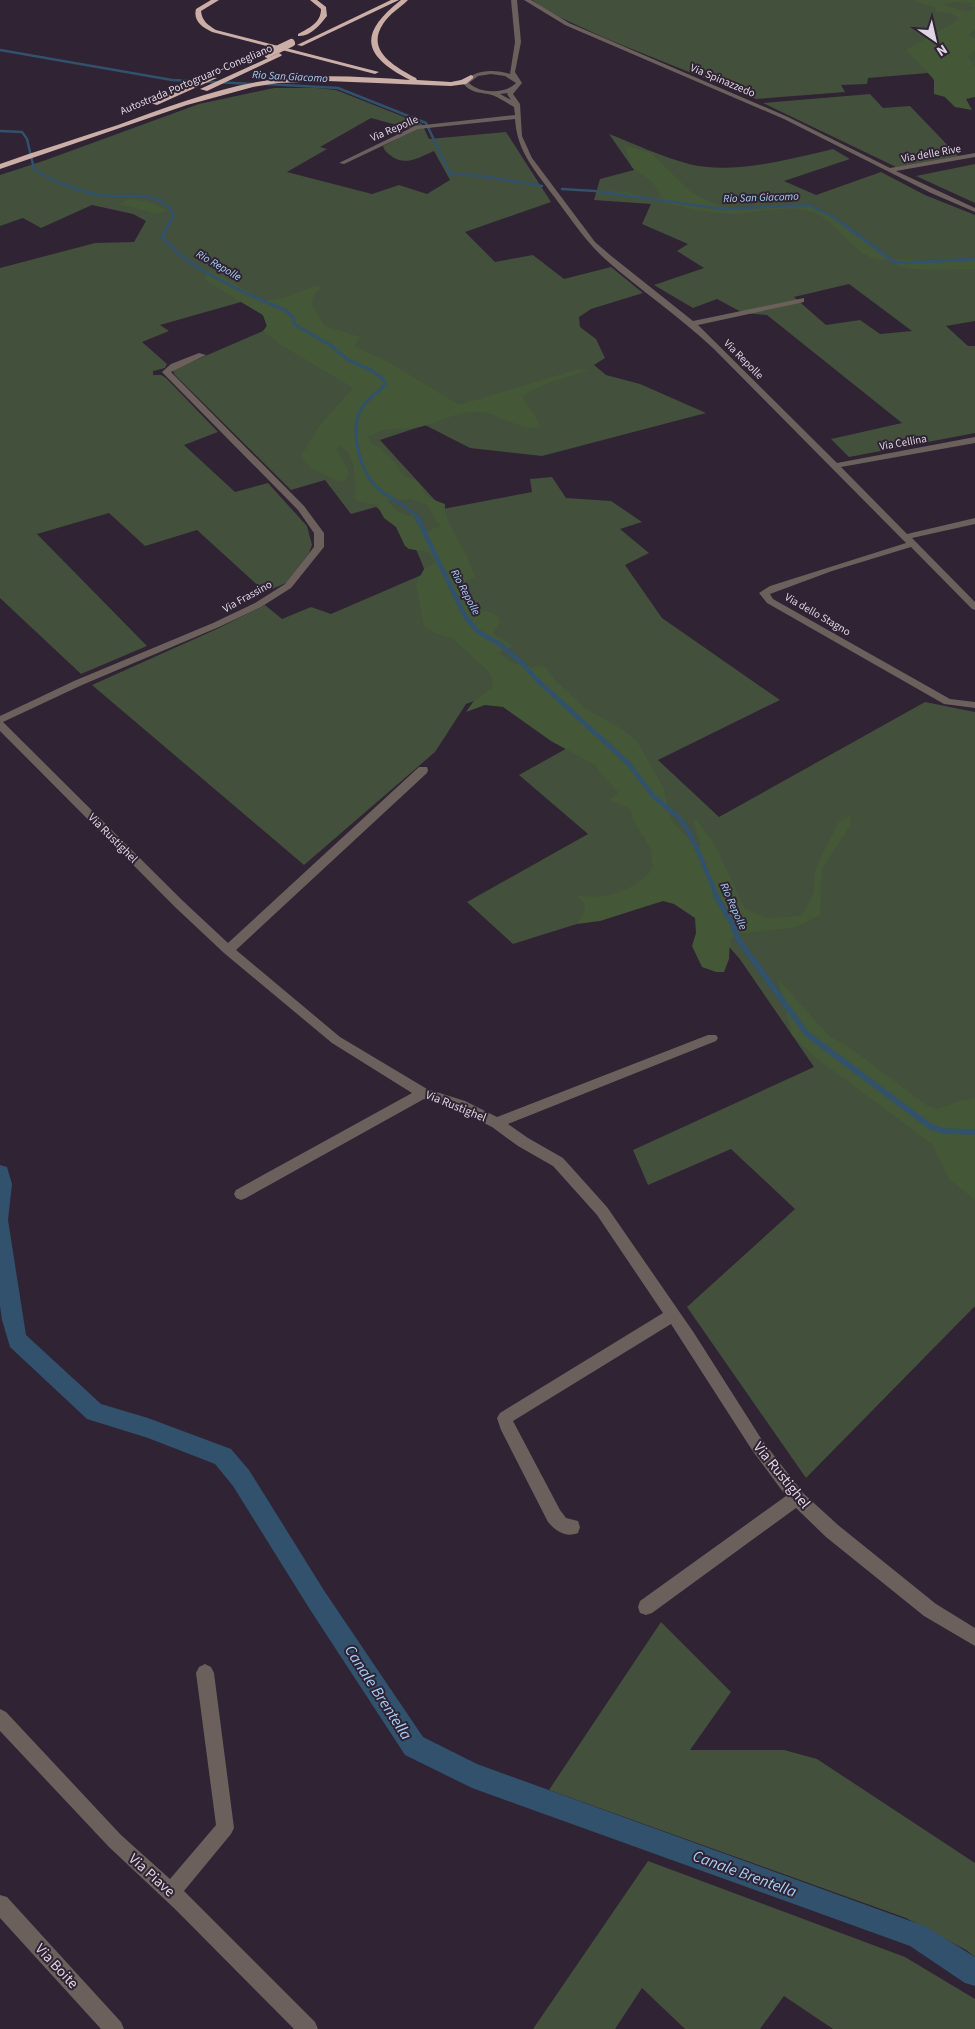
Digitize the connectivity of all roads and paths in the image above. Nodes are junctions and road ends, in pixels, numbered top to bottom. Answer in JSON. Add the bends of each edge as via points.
{"nodes":[{"id":1,"x":216,"y":0,"type":"edge"},
{"id":2,"x":313,"y":0,"type":"edge"},
{"id":3,"x":383,"y":0,"type":"edge"},
{"id":4,"x":396,"y":0,"type":"edge"},
{"id":5,"x":405,"y":0,"type":"edge"},
{"id":6,"x":514,"y":0,"type":"edge"},
{"id":7,"x":527,"y":0,"type":"edge"},
{"id":8,"x":543,"y":10,"type":"junction"},
{"id":9,"x":523,"y":12,"type":"junction"},
{"id":10,"x":288,"y":43,"type":"junction"},
{"id":11,"x":255,"y":57,"type":"dead end"},
{"id":12,"x":238,"y":67,"type":"junction"},
{"id":13,"x":512,"y":68,"type":"junction"},
{"id":14,"x":488,"y":74,"type":"junction"},
{"id":15,"x":470,"y":77,"type":"junction"},
{"id":16,"x":515,"y":78,"type":"junction"},
{"id":17,"x":425,"y":83,"type":"junction"},
{"id":18,"x":514,"y":88,"type":"junction"},
{"id":19,"x":474,"y":90,"type":"junction"},
{"id":20,"x":518,"y":107,"type":"junction"},
{"id":21,"x":142,"y":108,"type":"dead end"},
{"id":22,"x":518,"y":117,"type":"junction"},
{"id":23,"x":116,"y":119,"type":"dead end"},
{"id":24,"x":71,"y":142,"type":"junction"},
{"id":25,"x":58,"y":144,"type":"junction"},
{"id":26,"x":975,"y":156,"type":"edge"},
{"id":27,"x":5,"y":161,"type":"edge"},
{"id":28,"x":342,"y":164,"type":"dead end"},
{"id":29,"x":0,"y":167,"type":"edge"},
{"id":30,"x":890,"y":170,"type":"junction"},
{"id":31,"x":975,"y":210,"type":"edge"},
{"id":32,"x":801,"y":300,"type":"dead end"},
{"id":33,"x":692,"y":324,"type":"junction"},
{"id":34,"x":202,"y":355,"type":"dead end"},
{"id":35,"x":975,"y":440,"type":"edge"},
{"id":36,"x":834,"y":466,"type":"junction"},
{"id":37,"x":975,"y":521,"type":"edge"},
{"id":38,"x":908,"y":540,"type":"junction"},
{"id":39,"x":975,"y":607,"type":"edge"},
{"id":40,"x":975,"y":705,"type":"edge"},
{"id":41,"x":0,"y":720,"type":"edge"},
{"id":42,"x":0,"y":725,"type":"edge"},
{"id":43,"x":422,"y":770,"type":"dead end"},
{"id":44,"x":228,"y":950,"type":"junction"},
{"id":45,"x":712,"y":1038,"type":"dead end"},
{"id":46,"x":423,"y":1093,"type":"junction"},
{"id":47,"x":498,"y":1123,"type":"junction"},
{"id":48,"x":241,"y":1194,"type":"dead end"},
{"id":49,"x":672,"y":1315,"type":"junction"},
{"id":50,"x":797,"y":1498,"type":"junction"},
{"id":51,"x":572,"y":1527,"type":"dead end"},
{"id":52,"x":646,"y":1607,"type":"dead end"},
{"id":53,"x":975,"y":1638,"type":"edge"},
{"id":54,"x":205,"y":1673,"type":"dead end"},
{"id":55,"x":0,"y":1718,"type":"edge"},
{"id":56,"x":171,"y":1892,"type":"junction"},
{"id":57,"x":0,"y":1904,"type":"edge"},
{"id":58,"x":114,"y":2029,"type":"edge"},
{"id":59,"x":308,"y":2029,"type":"edge"}],
"edges":[{"from":1,"to":17,"type":"highway","via":[[198,10],[200,21],[214,31]]},
{"from":2,"to":10,"type":"highway","via":[[324,8],[324,16],[315,27]]},
{"from":3,"to":10,"type":"highway","name":"Autostrada Portogruaro-Conegliano"},
{"from":4,"to":24,"type":"highway","name":"Autostrada Portogruaro-Conegliano","via":[[225,80]]},
{"from":5,"to":17,"type":"highway","via":[[379,22],[374,43],[378,55],[388,65]]},
{"from":6,"to":9,"type":"street","name":"Via Repolle"},
{"from":7,"to":8,"type":"street","name":"Via Spinazzedo"},
{"from":7,"to":9,"type":"street"},
{"from":8,"to":9,"type":"street"},
{"from":8,"to":30,"type":"street","name":"Via Spinazzedo","via":[[567,24],[786,118]]},
{"from":9,"to":13,"type":"street","name":"Via Repolle"},
{"from":10,"to":12,"type":"highway","name":"Autostrada Portogruaro-Conegliano","bridge":true},
{"from":11,"to":12,"type":"highway"},
{"from":12,"to":21,"type":"highway","name":"Autostrada Portogruaro-Conegliano"},
{"from":13,"to":14,"type":"street"},
{"from":13,"to":16,"type":"street","name":"Via Repolle"},
{"from":14,"to":15,"type":"street"},
{"from":14,"to":16,"type":"street"},
{"from":15,"to":17,"type":"highway","via":[[451,84]]},
{"from":15,"to":19,"type":"street","via":[[466,83]]},
{"from":16,"to":18,"type":"street","name":"Via Repolle","via":[[519,83]]},
{"from":17,"to":19,"type":"highway"},
{"from":17,"to":24,"type":"highway","via":[[326,78],[243,87],[184,102],[107,132]]},
{"from":18,"to":19,"type":"street","via":[[501,92]]},
{"from":18,"to":20,"type":"street","name":"Via Repolle","via":[[510,94]]},
{"from":19,"to":20,"type":"street","via":[[495,94]]},
{"from":20,"to":22,"type":"street","name":"Via Repolle"},
{"from":22,"to":28,"type":"street","name":"Via Repolle","via":[[417,127]]},
{"from":22,"to":33,"type":"street","name":"Via Repolle","via":[[519,136],[529,158],[594,242],[607,257]]},
{"from":23,"to":25,"type":"highway","name":"Autostrada Portogruaro-Conegliano"},
{"from":24,"to":25,"type":"highway","name":"Autostrada Portogruaro-Conegliano"},
{"from":25,"to":27,"type":"highway","name":"Autostrada Portogruaro-Conegliano"},
{"from":26,"to":30,"type":"street","name":"Via delle Rive"},
{"from":27,"to":29,"type":"highway","name":"Autostrada Portogruaro-Conegliano"},
{"from":30,"to":31,"type":"street","name":"Via Spinazzedo"},
{"from":32,"to":33,"type":"street"},
{"from":33,"to":36,"type":"street","name":"Via Repolle"},
{"from":34,"to":41,"type":"street","name":"Via Frassino","via":[[166,372],[300,508],[319,534],[319,547],[288,586],[258,605]]},
{"from":35,"to":36,"type":"street","name":"Via Cellina"},
{"from":36,"to":38,"type":"street","name":"Via Repolle"},
{"from":37,"to":38,"type":"street"},
{"from":38,"to":39,"type":"street","name":"Via Repolle"},
{"from":38,"to":40,"type":"street","name":"Via dello Stagno","via":[[764,593],[770,601],[921,688],[948,702]]},
{"from":42,"to":44,"type":"street","name":"Via Rustighel"},
{"from":43,"to":44,"type":"street"},
{"from":44,"to":46,"type":"street","name":"Via Rustighel","via":[[336,1040]]},
{"from":45,"to":47,"type":"street"},
{"from":46,"to":47,"type":"street","name":"Via Rustighel","via":[[460,1105]]},
{"from":46,"to":48,"type":"street"},
{"from":47,"to":49,"type":"street","name":"Via Rustighel","via":[[558,1162],[602,1211]]},
{"from":49,"to":50,"type":"street","name":"Via Rustighel","via":[[757,1445]]},
{"from":49,"to":51,"type":"street","via":[[505,1418],[554,1516],[562,1525]]},
{"from":50,"to":52,"type":"street"},
{"from":50,"to":53,"type":"street","name":"Via Rustighel","via":[[832,1531],[930,1610]]},
{"from":54,"to":56,"type":"street","via":[[226,1828]]},
{"from":55,"to":56,"type":"street","name":"Via Piave","via":[[115,1841]]},
{"from":56,"to":59,"type":"street","name":"Via Piave"},
{"from":57,"to":58,"type":"street","name":"Via Boite"}]}
